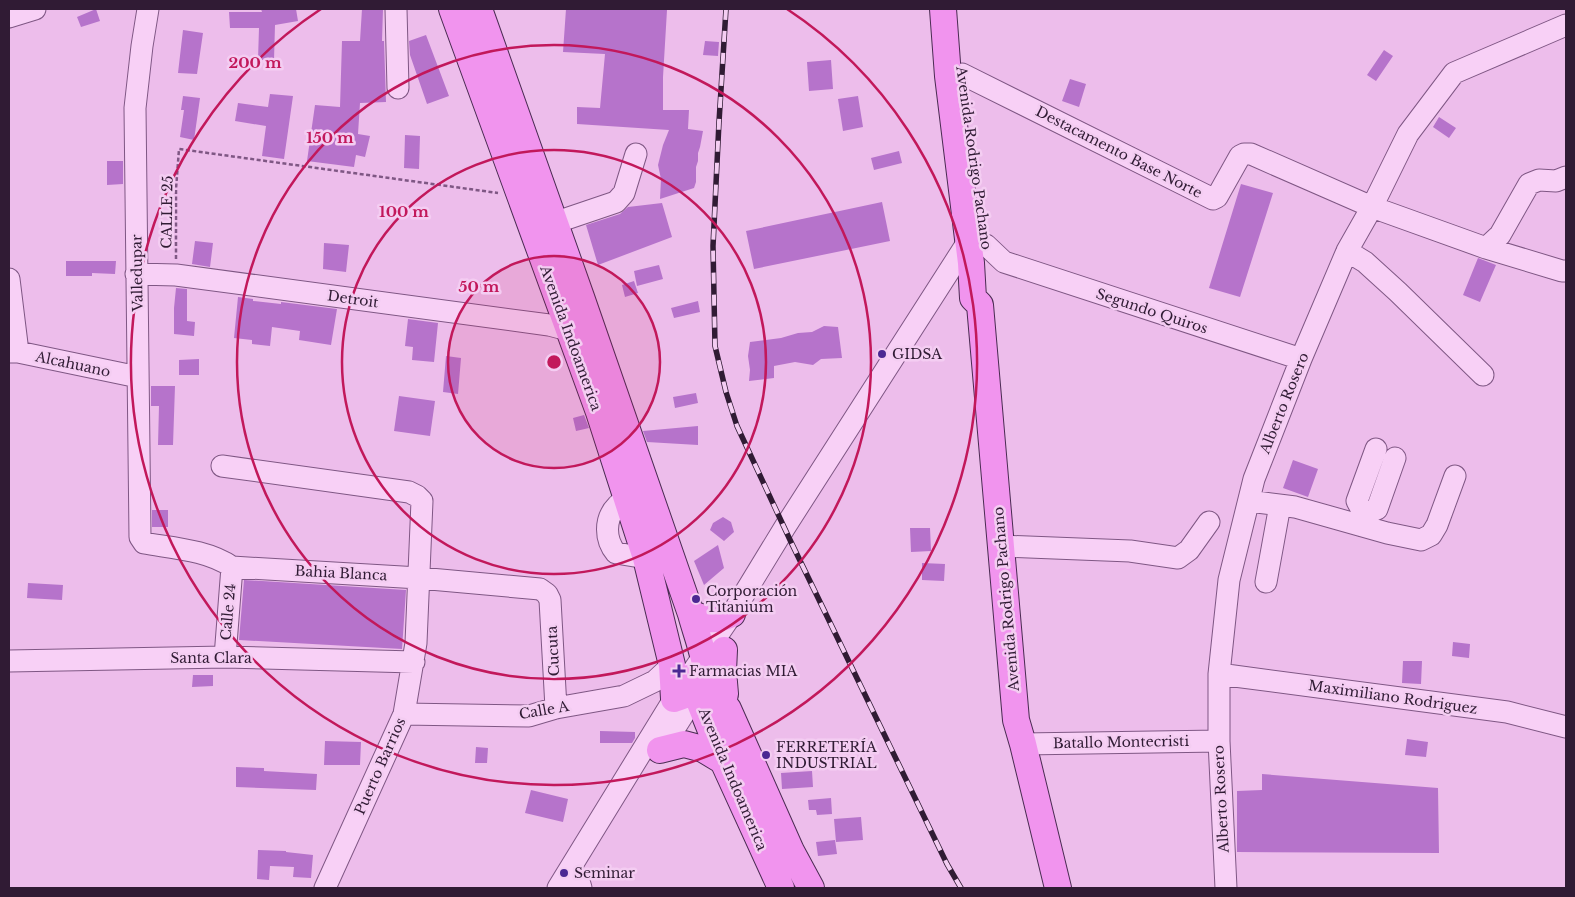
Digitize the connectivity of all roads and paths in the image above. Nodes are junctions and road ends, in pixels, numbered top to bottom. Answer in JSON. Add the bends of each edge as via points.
{"nodes":[{"id":1,"x":35,"y":9,"type":"edge"},
{"id":2,"x":148,"y":9,"type":"edge"},
{"id":3,"x":396,"y":9,"type":"edge"},
{"id":4,"x":452,"y":9,"type":"edge"},
{"id":5,"x":479,"y":9,"type":"edge"},
{"id":6,"x":944,"y":9,"type":"edge"},
{"id":7,"x":956,"y":9,"type":"edge"},
{"id":8,"x":9,"y":17,"type":"edge"},
{"id":9,"x":1566,"y":25,"type":"edge"},
{"id":10,"x":962,"y":74,"type":"junction"},
{"id":11,"x":398,"y":88,"type":"dead end"},
{"id":12,"x":636,"y":154,"type":"dead end"},
{"id":13,"x":1566,"y":177,"type":"edge"},
{"id":14,"x":507,"y":194,"type":"dead end"},
{"id":15,"x":1372,"y":207,"type":"junction"},
{"id":16,"x":554,"y":223,"type":"junction"},
{"id":17,"x":1486,"y":248,"type":"junction"},
{"id":18,"x":1347,"y":251,"type":"junction"},
{"id":19,"x":984,"y":255,"type":"junction"},
{"id":20,"x":1566,"y":271,"type":"edge"},
{"id":21,"x":136,"y":274,"type":"junction"},
{"id":22,"x":176,"y":275,"type":"junction"},
{"id":23,"x":9,"y":279,"type":"edge"},
{"id":24,"x":568,"y":330,"type":"junction"},
{"id":25,"x":13,"y":352,"type":"edge"},
{"id":26,"x":1301,"y":359,"type":"junction"},
{"id":27,"x":1483,"y":375,"type":"dead end"},
{"id":28,"x":138,"y":377,"type":"junction"},
{"id":29,"x":1376,"y":449,"type":"dead end"},
{"id":30,"x":1395,"y":458,"type":"dead end"},
{"id":31,"x":222,"y":466,"type":"dead end"},
{"id":32,"x":1455,"y":476,"type":"dead end"},
{"id":33,"x":1248,"y":500,"type":"junction"},
{"id":34,"x":1280,"y":505,"type":"junction"},
{"id":35,"x":1363,"y":520,"type":"junction"},
{"id":36,"x":1209,"y":522,"type":"dead end"},
{"id":37,"x":140,"y":537,"type":"joint"},
{"id":38,"x":1001,"y":546,"type":"junction"},
{"id":39,"x":232,"y":567,"type":"junction"},
{"id":40,"x":419,"y":578,"type":"junction"},
{"id":41,"x":1266,"y":582,"type":"dead end"},
{"id":42,"x":547,"y":594,"type":"joint"},
{"id":43,"x":691,"y":614,"type":"junction"},
{"id":44,"x":732,"y":614,"type":"junction"},
{"id":45,"x":225,"y":657,"type":"junction"},
{"id":46,"x":9,"y":661,"type":"edge"},
{"id":47,"x":414,"y":662,"type":"junction"},
{"id":48,"x":695,"y":674,"type":"junction"},
{"id":49,"x":1219,"y":674,"type":"junction"},
{"id":50,"x":556,"y":708,"type":"junction"},
{"id":51,"x":728,"y":709,"type":"junction"},
{"id":52,"x":404,"y":714,"type":"junction"},
{"id":53,"x":1566,"y":727,"type":"edge"},
{"id":54,"x":1219,"y":741,"type":"junction"},
{"id":55,"x":1023,"y":744,"type":"junction"},
{"id":56,"x":660,"y":750,"type":"junction"},
{"id":57,"x":723,"y":761,"type":"junction"},
{"id":58,"x":578,"y":886,"type":"edge"},
{"id":59,"x":325,"y":888,"type":"edge"},
{"id":60,"x":558,"y":888,"type":"edge"},
{"id":61,"x":781,"y":888,"type":"edge"},
{"id":62,"x":811,"y":888,"type":"edge"},
{"id":63,"x":1058,"y":888,"type":"edge"},
{"id":64,"x":1226,"y":888,"type":"edge"}],
"edges":[{"from":1,"to":8,"type":"street"},
{"from":2,"to":21,"type":"street","name":"Valledupar","via":[[135,108]]},
{"from":3,"to":11,"type":"street"},
{"from":4,"to":24,"type":"main road","name":"Avenida Indoamerica"},
{"from":5,"to":16,"type":"main road","name":"Avenida Indoamerica"},
{"from":6,"to":19,"type":"main road","name":"Avenida Rodrigo Pachano","via":[[948,76]]},
{"from":7,"to":10,"type":"main road","name":"Avenida Rodrigo Pachano"},
{"from":9,"to":15,"type":"street","name":"Alberto Rosero","via":[[1454,73],[1408,134]]},
{"from":10,"to":15,"type":"street","name":"Destacamento Base Norte","via":[[1213,199],[1240,156],[1251,154]]},
{"from":10,"to":19,"type":"main road","name":"Avenida Rodrigo Pachano"},
{"from":12,"to":16,"type":"street","via":[[624,193],[616,202]]},
{"from":13,"to":17,"type":"street","via":[[1556,182],[1539,180],[1529,184],[1500,235]]},
{"from":14,"to":22,"type":"path","name":"CALLE 25","via":[[179,149]]},
{"from":15,"to":17,"type":"street","name":"Destacamento Base Norte"},
{"from":15,"to":18,"type":"street","name":"Alberto Rosero"},
{"from":16,"to":43,"type":"main road","name":"Avenida Indoamerica"},
{"from":17,"to":20,"type":"street","name":"Destacamento Base Norte"},
{"from":18,"to":26,"type":"street","name":"Alberto Rosero"},
{"from":18,"to":27,"type":"street","via":[[1365,262],[1398,292]]},
{"from":19,"to":26,"type":"street","name":"Segundo Quiros"},
{"from":19,"to":38,"type":"main road","name":"Avenida Rodrigo Pachano","via":[[988,295],[980,305]]},
{"from":19,"to":44,"type":"street","via":[[785,527]]},
{"from":19,"to":48,"type":"street","via":[[796,535]]},
{"from":21,"to":22,"type":"street","name":"Detroit"},
{"from":21,"to":28,"type":"street","name":"Valledupar"},
{"from":22,"to":24,"type":"street","name":"Detroit"},
{"from":23,"to":25,"type":"street"},
{"from":24,"to":48,"type":"main road","name":"Avenida Indoamerica","via":[[599,412],[646,558],[660,613]]},
{"from":25,"to":28,"type":"street","name":"Alcahuano"},
{"from":26,"to":33,"type":"street","name":"Alberto Rosero"},
{"from":28,"to":37,"type":"street","name":"Valledupar"},
{"from":29,"to":35,"type":"street","via":[[1356,501]]},
{"from":30,"to":35,"type":"street","via":[[1376,508]]},
{"from":31,"to":40,"type":"street","name":"Puerto Barrios","via":[[410,492],[422,501]]},
{"from":32,"to":35,"type":"street","via":[[1431,535],[1420,540],[1387,533]]},
{"from":33,"to":34,"type":"street"},
{"from":33,"to":49,"type":"street","name":"Alberto Rosero","via":[[1229,580]]},
{"from":34,"to":35,"type":"street"},
{"from":34,"to":41,"type":"street"},
{"from":36,"to":38,"type":"street","via":[[1189,550],[1178,558],[1130,551]]},
{"from":37,"to":39,"type":"street","name":"Bahia Blanca","via":[[144,543],[209,555]]},
{"from":38,"to":55,"type":"main road","name":"Avenida Rodrigo Pachano","via":[[1016,720]]},
{"from":39,"to":40,"type":"street","name":"Bahia Blanca"},
{"from":39,"to":45,"type":"street","name":"Calle 24"},
{"from":40,"to":42,"type":"street","name":"Bahia Blanca","via":[[540,589]]},
{"from":40,"to":47,"type":"street","name":"Puerto Barrios"},
{"from":42,"to":50,"type":"street","name":"Cucuta","via":[[550,600]]},
{"from":43,"to":44,"type":"main road","via":[[717,620]]},
{"from":43,"to":48,"type":"main road","name":"Avenida Indoamerica"},
{"from":44,"to":48,"type":"street"},
{"from":45,"to":46,"type":"street","name":"Santa Clara"},
{"from":45,"to":47,"type":"street","name":"Santa Clara"},
{"from":47,"to":52,"type":"street","name":"Puerto Barrios"},
{"from":48,"to":50,"type":"street","name":"Calle A","via":[[655,681],[624,696]]},
{"from":48,"to":51,"type":"main road","name":"Avenida Indoamerica"},
{"from":48,"to":51,"type":"main road","via":[[724,684]]},
{"from":48,"to":56,"type":"street"},
{"from":48,"to":57,"type":"main road","name":"Avenida Indoamerica"},
{"from":48,"to":60,"type":"street"},
{"from":49,"to":53,"type":"street","name":"Maximiliano Rodriguez","via":[[1506,712]]},
{"from":49,"to":54,"type":"street","name":"Alberto Rosero"},
{"from":50,"to":52,"type":"street","name":"Calle A","via":[[529,716]]},
{"from":51,"to":62,"type":"main road","name":"Avenida Indoamerica","via":[[791,851]]},
{"from":52,"to":59,"type":"street","name":"Puerto Barrios"},
{"from":54,"to":55,"type":"street","name":"Batallo Montecristi"},
{"from":54,"to":64,"type":"street","name":"Alberto Rosero"},
{"from":55,"to":63,"type":"main road","name":"Avenida Rodrigo Pachano"},
{"from":56,"to":57,"type":"main road","via":[[684,744],[703,749]]},
{"from":56,"to":58,"type":"street"},
{"from":57,"to":61,"type":"main road","name":"Avenida Indoamerica"}]}
